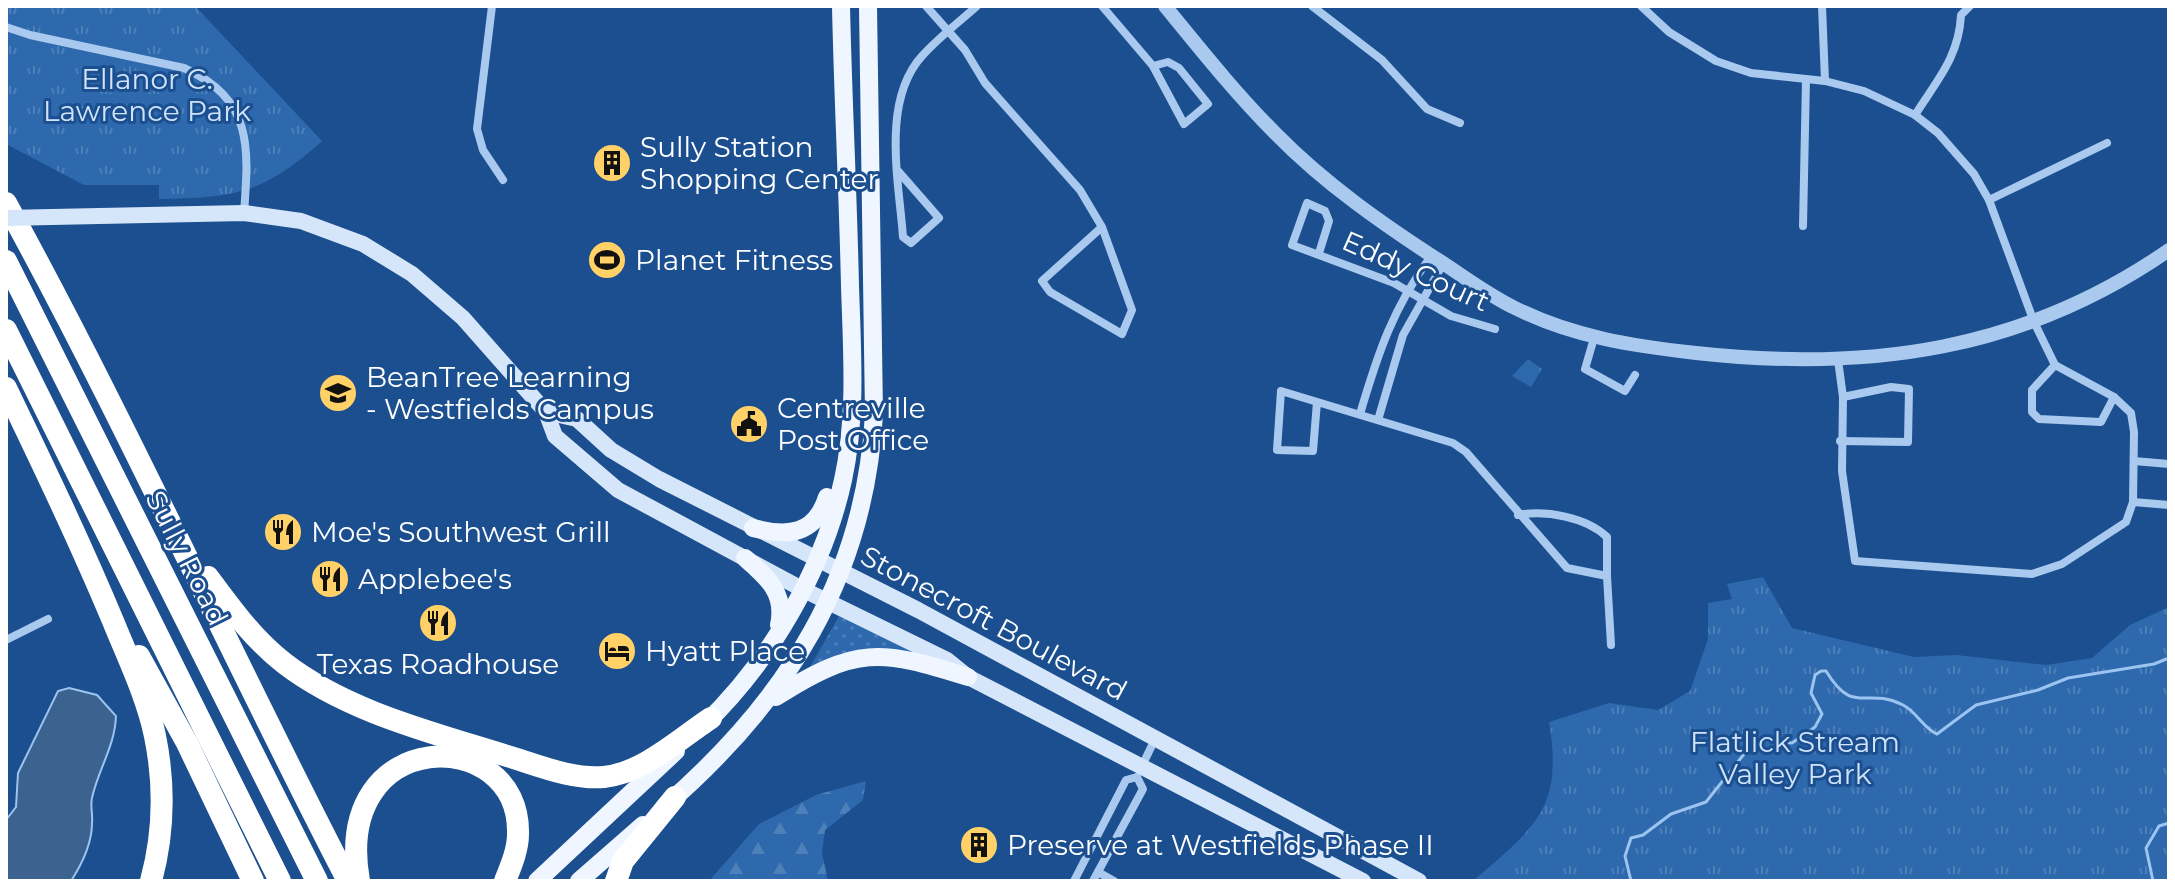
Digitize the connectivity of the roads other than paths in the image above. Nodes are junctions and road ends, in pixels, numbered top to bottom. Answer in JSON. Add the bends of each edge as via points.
{"nodes":[{"id":1,"x":492,"y":6,"type":"edge"},
{"id":2,"x":841,"y":6,"type":"edge"},
{"id":3,"x":868,"y":6,"type":"edge"},
{"id":4,"x":926,"y":6,"type":"edge"},
{"id":5,"x":977,"y":6,"type":"edge"},
{"id":6,"x":1102,"y":6,"type":"edge"},
{"id":7,"x":1165,"y":6,"type":"edge"},
{"id":8,"x":1312,"y":6,"type":"edge"},
{"id":9,"x":1641,"y":6,"type":"edge"},
{"id":10,"x":1822,"y":6,"type":"edge"},
{"id":11,"x":1970,"y":6,"type":"edge"},
{"id":12,"x":6,"y":27,"type":"edge"},
{"id":13,"x":948,"y":31,"type":"junction"},
{"id":14,"x":1153,"y":66,"type":"junction"},
{"id":15,"x":1806,"y":80,"type":"junction"},
{"id":16,"x":1825,"y":81,"type":"junction"},
{"id":17,"x":1915,"y":115,"type":"junction"},
{"id":18,"x":1460,"y":123,"type":"dead end"},
{"id":19,"x":2107,"y":143,"type":"dead end"},
{"id":20,"x":898,"y":171,"type":"junction"},
{"id":21,"x":503,"y":180,"type":"dead end"},
{"id":22,"x":1989,"y":200,"type":"junction"},
{"id":23,"x":6,"y":203,"type":"edge"},
{"id":24,"x":244,"y":213,"type":"junction"},
{"id":25,"x":6,"y":218,"type":"edge"},
{"id":26,"x":1803,"y":226,"type":"dead end"},
{"id":27,"x":1102,"y":227,"type":"junction"},
{"id":28,"x":2169,"y":250,"type":"edge"},
{"id":29,"x":1319,"y":253,"type":"junction"},
{"id":30,"x":1437,"y":260,"type":"junction"},
{"id":31,"x":6,"y":261,"type":"edge"},
{"id":32,"x":1406,"y":290,"type":"junction"},
{"id":33,"x":1420,"y":299,"type":"junction"},
{"id":34,"x":2034,"y":322,"type":"junction"},
{"id":35,"x":1495,"y":329,"type":"dead end"},
{"id":36,"x":6,"y":330,"type":"edge"},
{"id":37,"x":1594,"y":338,"type":"junction"},
{"id":38,"x":1838,"y":360,"type":"junction"},
{"id":39,"x":2055,"y":365,"type":"junction"},
{"id":40,"x":1635,"y":375,"type":"dead end"},
{"id":41,"x":6,"y":388,"type":"edge"},
{"id":42,"x":1843,"y":397,"type":"junction"},
{"id":43,"x":2114,"y":397,"type":"junction"},
{"id":44,"x":1317,"y":402,"type":"junction"},
{"id":45,"x":546,"y":412,"type":"junction"},
{"id":46,"x":1360,"y":414,"type":"junction"},
{"id":47,"x":1378,"y":420,"type":"junction"},
{"id":48,"x":851,"y":423,"type":"junction"},
{"id":49,"x":1840,"y":441,"type":"junction"},
{"id":50,"x":2134,"y":461,"type":"junction"},
{"id":51,"x":2169,"y":464,"type":"edge"},
{"id":52,"x":2133,"y":502,"type":"junction"},
{"id":53,"x":2169,"y":505,"type":"edge"},
{"id":54,"x":169,"y":515,"type":"junction"},
{"id":55,"x":1518,"y":515,"type":"junction"},
{"id":56,"x":753,"y":528,"type":"junction"},
{"id":57,"x":745,"y":558,"type":"junction"},
{"id":58,"x":816,"y":560,"type":"junction"},
{"id":59,"x":89,"y":563,"type":"junction"},
{"id":60,"x":842,"y":571,"type":"junction"},
{"id":61,"x":1607,"y":576,"type":"junction"},
{"id":62,"x":802,"y":589,"type":"junction"},
{"id":63,"x":829,"y":601,"type":"junction"},
{"id":64,"x":48,"y":619,"type":"dead end"},
{"id":65,"x":777,"y":636,"type":"junction"},
{"id":66,"x":6,"y":640,"type":"edge"},
{"id":67,"x":1611,"y":645,"type":"dead end"},
{"id":68,"x":968,"y":677,"type":"junction"},
{"id":69,"x":766,"y":703,"type":"junction"},
{"id":70,"x":711,"y":718,"type":"junction"},
{"id":71,"x":1156,"y":738,"type":"junction"},
{"id":72,"x":1140,"y":772,"type":"junction"},
{"id":73,"x":675,"y":797,"type":"junction"},
{"id":74,"x":1096,"y":877,"type":"edge"},
{"id":75,"x":151,"y":881,"type":"edge"},
{"id":76,"x":253,"y":881,"type":"edge"},
{"id":77,"x":280,"y":881,"type":"edge"},
{"id":78,"x":317,"y":881,"type":"edge"},
{"id":79,"x":348,"y":881,"type":"edge"},
{"id":80,"x":359,"y":881,"type":"edge"},
{"id":81,"x":505,"y":881,"type":"edge"},
{"id":82,"x":537,"y":881,"type":"edge"},
{"id":83,"x":579,"y":881,"type":"edge"},
{"id":84,"x":616,"y":881,"type":"edge"},
{"id":85,"x":1074,"y":881,"type":"edge"},
{"id":86,"x":1114,"y":881,"type":"edge"},
{"id":87,"x":1363,"y":881,"type":"edge"},
{"id":88,"x":1419,"y":881,"type":"edge"}],
"edges":[{"from":1,"to":21,"type":"street","via":[[477,129],[483,150]]},
{"from":2,"to":48,"type":"main road"},
{"from":3,"to":60,"type":"main road","via":[[874,414],[866,490]]},
{"from":4,"to":13,"type":"street"},
{"from":5,"to":13,"type":"street"},
{"from":6,"to":14,"type":"street"},
{"from":7,"to":30,"type":"street","via":[[1276,135],[1362,208]]},
{"from":8,"to":18,"type":"street","via":[[1382,60],[1427,109]]},
{"from":9,"to":15,"type":"street","via":[[1669,32],[1716,61],[1751,73]]},
{"from":10,"to":16,"type":"street"},
{"from":11,"to":17,"type":"street","via":[[1961,15],[1960,41]]},
{"from":12,"to":24,"type":"street","via":[[203,76],[225,95],[246,132]]},
{"from":13,"to":20,"type":"street","via":[[920,58],[906,84],[900,104]]},
{"from":13,"to":27,"type":"street","via":[[985,83],[1080,190]]},
{"from":14,"to":14,"type":"street","via":[[1184,124],[1208,104],[1179,68],[1168,62]]},
{"from":15,"to":16,"type":"street"},
{"from":15,"to":26,"type":"street"},
{"from":16,"to":17,"type":"street","via":[[1879,96]]},
{"from":17,"to":22,"type":"street","via":[[1956,150]]},
{"from":19,"to":22,"type":"street"},
{"from":20,"to":20,"type":"street","via":[[939,218],[911,243],[903,237]]},
{"from":22,"to":34,"type":"street"},
{"from":23,"to":54,"type":"highway"},
{"from":24,"to":25,"type":"main road","name":"Stonecroft Boulevard","bridge":true},
{"from":24,"to":45,"type":"main road","name":"Stonecroft Boulevard","via":[[328,230],[400,265],[463,318]]},
{"from":27,"to":27,"type":"street","via":[[1132,310],[1122,334],[1050,292],[1042,281]]},
{"from":28,"to":34,"type":"street","via":[[2111,286]]},
{"from":29,"to":29,"type":"street","name":"Eddy Court","via":[[1329,221],[1325,211],[1307,203],[1292,245]]},
{"from":29,"to":32,"type":"street","name":"Eddy Court"},
{"from":30,"to":32,"type":"street"},
{"from":30,"to":33,"type":"street"},
{"from":30,"to":37,"type":"street","via":[[1517,309]]},
{"from":31,"to":78,"type":"highway","name":"Sully Road"},
{"from":32,"to":33,"type":"street","name":"Eddy Court"},
{"from":32,"to":46,"type":"street","via":[[1388,325]]},
{"from":33,"to":35,"type":"street","name":"Eddy Court","via":[[1451,316]]},
{"from":33,"to":47,"type":"street","via":[[1403,335]]},
{"from":34,"to":38,"type":"street","via":[[1936,350]]},
{"from":34,"to":39,"type":"street"},
{"from":36,"to":77,"type":"highway"},
{"from":37,"to":38,"type":"street","via":[[1718,355]]},
{"from":37,"to":40,"type":"street","via":[[1585,369],[1625,391]]},
{"from":38,"to":42,"type":"street"},
{"from":39,"to":43,"type":"street"},
{"from":39,"to":43,"type":"street","via":[[2032,390],[2032,412],[2039,419],[2101,422]]},
{"from":41,"to":59,"type":"highway"},
{"from":42,"to":49,"type":"street"},
{"from":42,"to":49,"type":"street","via":[[1891,387],[1909,389],[1908,442]]},
{"from":43,"to":50,"type":"street","via":[[2131,413]]},
{"from":44,"to":44,"type":"street","via":[[1313,451],[1277,450],[1281,391]]},
{"from":44,"to":46,"type":"street"},
{"from":45,"to":56,"type":"main road","name":"Stonecroft Boulevard","via":[[577,419],[636,466]]},
{"from":45,"to":57,"type":"main road","name":"Stonecroft Boulevard","via":[[555,436],[618,490]]},
{"from":46,"to":47,"type":"street"},
{"from":47,"to":55,"type":"street","via":[[1453,443]]},
{"from":48,"to":56,"type":"main road","via":[[842,435],[825,504],[813,524],[789,535]]},
{"from":48,"to":58,"type":"main road","via":[[842,482]]},
{"from":49,"to":52,"type":"street","via":[[1855,561],[2032,574],[2062,564],[2126,522]]},
{"from":50,"to":51,"type":"street"},
{"from":50,"to":52,"type":"street"},
{"from":52,"to":53,"type":"street"},
{"from":54,"to":70,"type":"highway","via":[[202,569],[259,643],[318,684],[396,719],[557,771],[600,777],[648,761]]},
{"from":54,"to":79,"type":"highway","via":[[249,691]]},
{"from":55,"to":61,"type":"street","via":[[1567,568]]},
{"from":55,"to":61,"type":"street","via":[[1538,511],[1598,528],[1607,537]]},
{"from":56,"to":58,"type":"main road","name":"Stonecroft Boulevard"},
{"from":57,"to":62,"type":"main road","name":"Stonecroft Boulevard"},
{"from":57,"to":65,"type":"main road","via":[[768,579],[782,604]]},
{"from":58,"to":60,"type":"main road","name":"Stonecroft Boulevard"},
{"from":58,"to":62,"type":"main road"},
{"from":59,"to":75,"type":"highway","via":[[154,734],[162,827]]},
{"from":59,"to":76,"type":"highway","via":[[187,743]]},
{"from":60,"to":63,"type":"main road"},
{"from":60,"to":71,"type":"main road","name":"Stonecroft Boulevard"},
{"from":61,"to":67,"type":"street"},
{"from":62,"to":63,"type":"main road","name":"Stonecroft Boulevard"},
{"from":62,"to":65,"type":"main road"},
{"from":63,"to":68,"type":"main road","name":"Stonecroft Boulevard","via":[[947,660]]},
{"from":63,"to":69,"type":"main road"},
{"from":64,"to":66,"type":"street"},
{"from":65,"to":70,"type":"main road"},
{"from":68,"to":69,"type":"main road","via":[[905,657],[852,659],[828,665]]},
{"from":68,"to":72,"type":"main road","name":"Stonecroft Boulevard"},
{"from":69,"to":73,"type":"main road"},
{"from":70,"to":82,"type":"main road"},
{"from":71,"to":72,"type":"street"},
{"from":71,"to":88,"type":"main road","name":"Stonecroft Boulevard"},
{"from":72,"to":74,"type":"street","via":[[1143,789]]},
{"from":72,"to":85,"type":"street","via":[[1126,780]]},
{"from":72,"to":87,"type":"main road","name":"Stonecroft Boulevard"},
{"from":73,"to":83,"type":"main road"},
{"from":73,"to":84,"type":"highway","via":[[623,861]]},
{"from":74,"to":86,"type":"street"},
{"from":80,"to":81,"type":"highway","via":[[356,837],[372,790],[404,763],[430,756],[460,758],[485,769],[503,787],[519,833]]}]}
